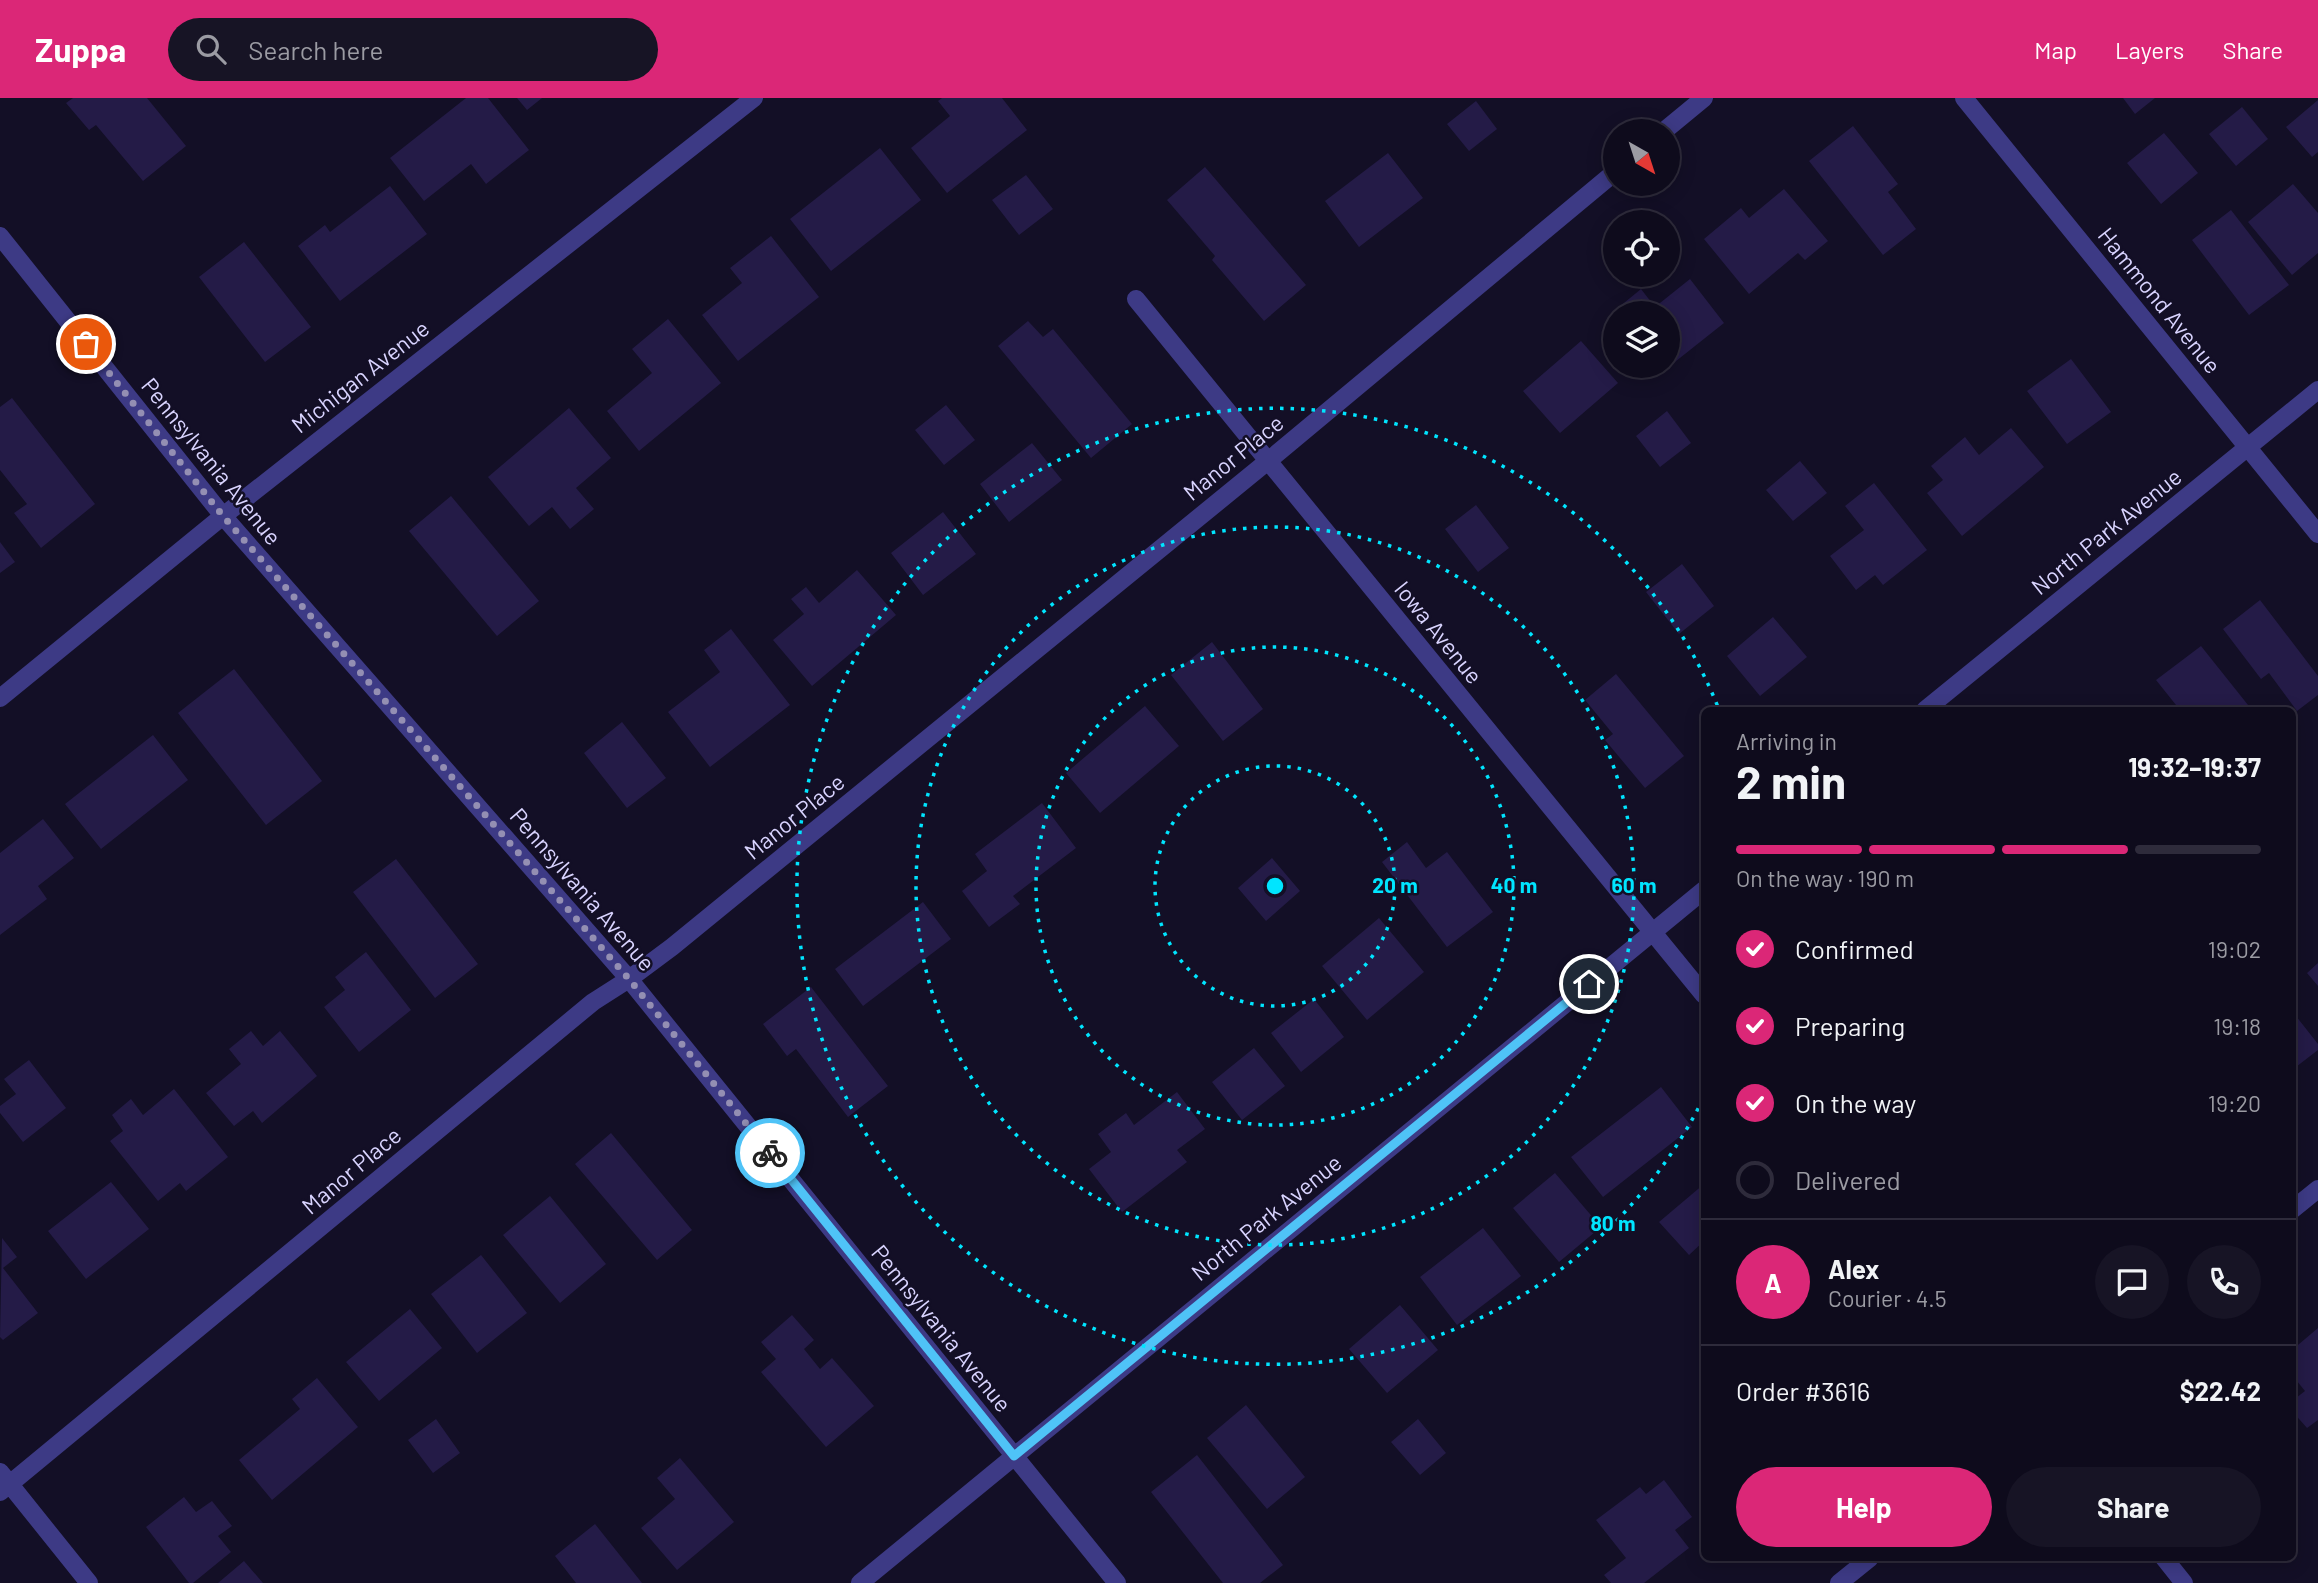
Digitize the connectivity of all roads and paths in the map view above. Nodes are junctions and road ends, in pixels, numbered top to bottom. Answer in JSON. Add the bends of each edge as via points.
{"nodes":[{"id":1,"x":754,"y":98,"type":"edge"},
{"id":2,"x":1704,"y":98,"type":"edge"},
{"id":3,"x":1965,"y":98,"type":"edge"},
{"id":4,"x":1679,"y":119,"type":"edge"},
{"id":5,"x":1603,"y":182,"type":"edge"},
{"id":6,"x":0,"y":236,"type":"edge"},
{"id":7,"x":1136,"y":299,"type":"dead end"},
{"id":8,"x":2318,"y":390,"type":"edge"},
{"id":9,"x":2248,"y":447,"type":"junction"},
{"id":10,"x":1268,"y":461,"type":"junction"},
{"id":11,"x":223,"y":516,"type":"junction"},
{"id":12,"x":2318,"y":534,"type":"edge"},
{"id":13,"x":0,"y":698,"type":"edge"},
{"id":14,"x":1928,"y":707,"type":"edge"},
{"id":15,"x":1701,"y":892,"type":"edge"},
{"id":16,"x":1653,"y":932,"type":"junction"},
{"id":17,"x":629,"y":979,"type":"junction"},
{"id":18,"x":1701,"y":991,"type":"edge"},
{"id":19,"x":2318,"y":1189,"type":"edge"},
{"id":20,"x":2296,"y":1207,"type":"edge"},
{"id":21,"x":1014,"y":1456,"type":"junction"},
{"id":22,"x":3,"y":1483,"type":"edge"},
{"id":23,"x":1866,"y":1561,"type":"edge"},
{"id":24,"x":2166,"y":1561,"type":"edge"},
{"id":25,"x":89,"y":1583,"type":"edge"},
{"id":26,"x":860,"y":1583,"type":"edge"},
{"id":27,"x":1117,"y":1583,"type":"edge"},
{"id":28,"x":1839,"y":1583,"type":"edge"},
{"id":29,"x":2184,"y":1583,"type":"edge"}],
"edges":[{"from":1,"to":11,"type":"street","name":"Michigan Avenue"},
{"from":2,"to":4,"type":"street"},
{"from":3,"to":9,"type":"street","name":"Hammond Avenue"},
{"from":5,"to":10,"type":"street","name":"Manor Place"},
{"from":6,"to":11,"type":"street","name":"Pennsylvania Avenue"},
{"from":7,"to":10,"type":"street","name":"Iowa Avenue"},
{"from":8,"to":9,"type":"street","name":"North Park Avenue"},
{"from":9,"to":12,"type":"street","name":"Hammond Avenue"},
{"from":9,"to":14,"type":"street","name":"North Park Avenue"},
{"from":10,"to":16,"type":"street","name":"Iowa Avenue"},
{"from":10,"to":17,"type":"street","name":"Manor Place"},
{"from":11,"to":13,"type":"street","name":"Michigan Avenue"},
{"from":11,"to":17,"type":"street","name":"Pennsylvania Avenue"},
{"from":15,"to":16,"type":"street","name":"North Park Avenue"},
{"from":16,"to":18,"type":"street","name":"Iowa Avenue"},
{"from":16,"to":21,"type":"street","name":"North Park Avenue"},
{"from":17,"to":21,"type":"street","name":"Pennsylvania Avenue"},
{"from":17,"to":22,"type":"street","name":"Manor Place","via":[[593,1002]]},
{"from":19,"to":20,"type":"street"},
{"from":21,"to":26,"type":"street","name":"North Park Avenue"},
{"from":21,"to":27,"type":"street","name":"Pennsylvania Avenue"},
{"from":22,"to":25,"type":"street"},
{"from":23,"to":28,"type":"street"},
{"from":24,"to":29,"type":"street"}]}
